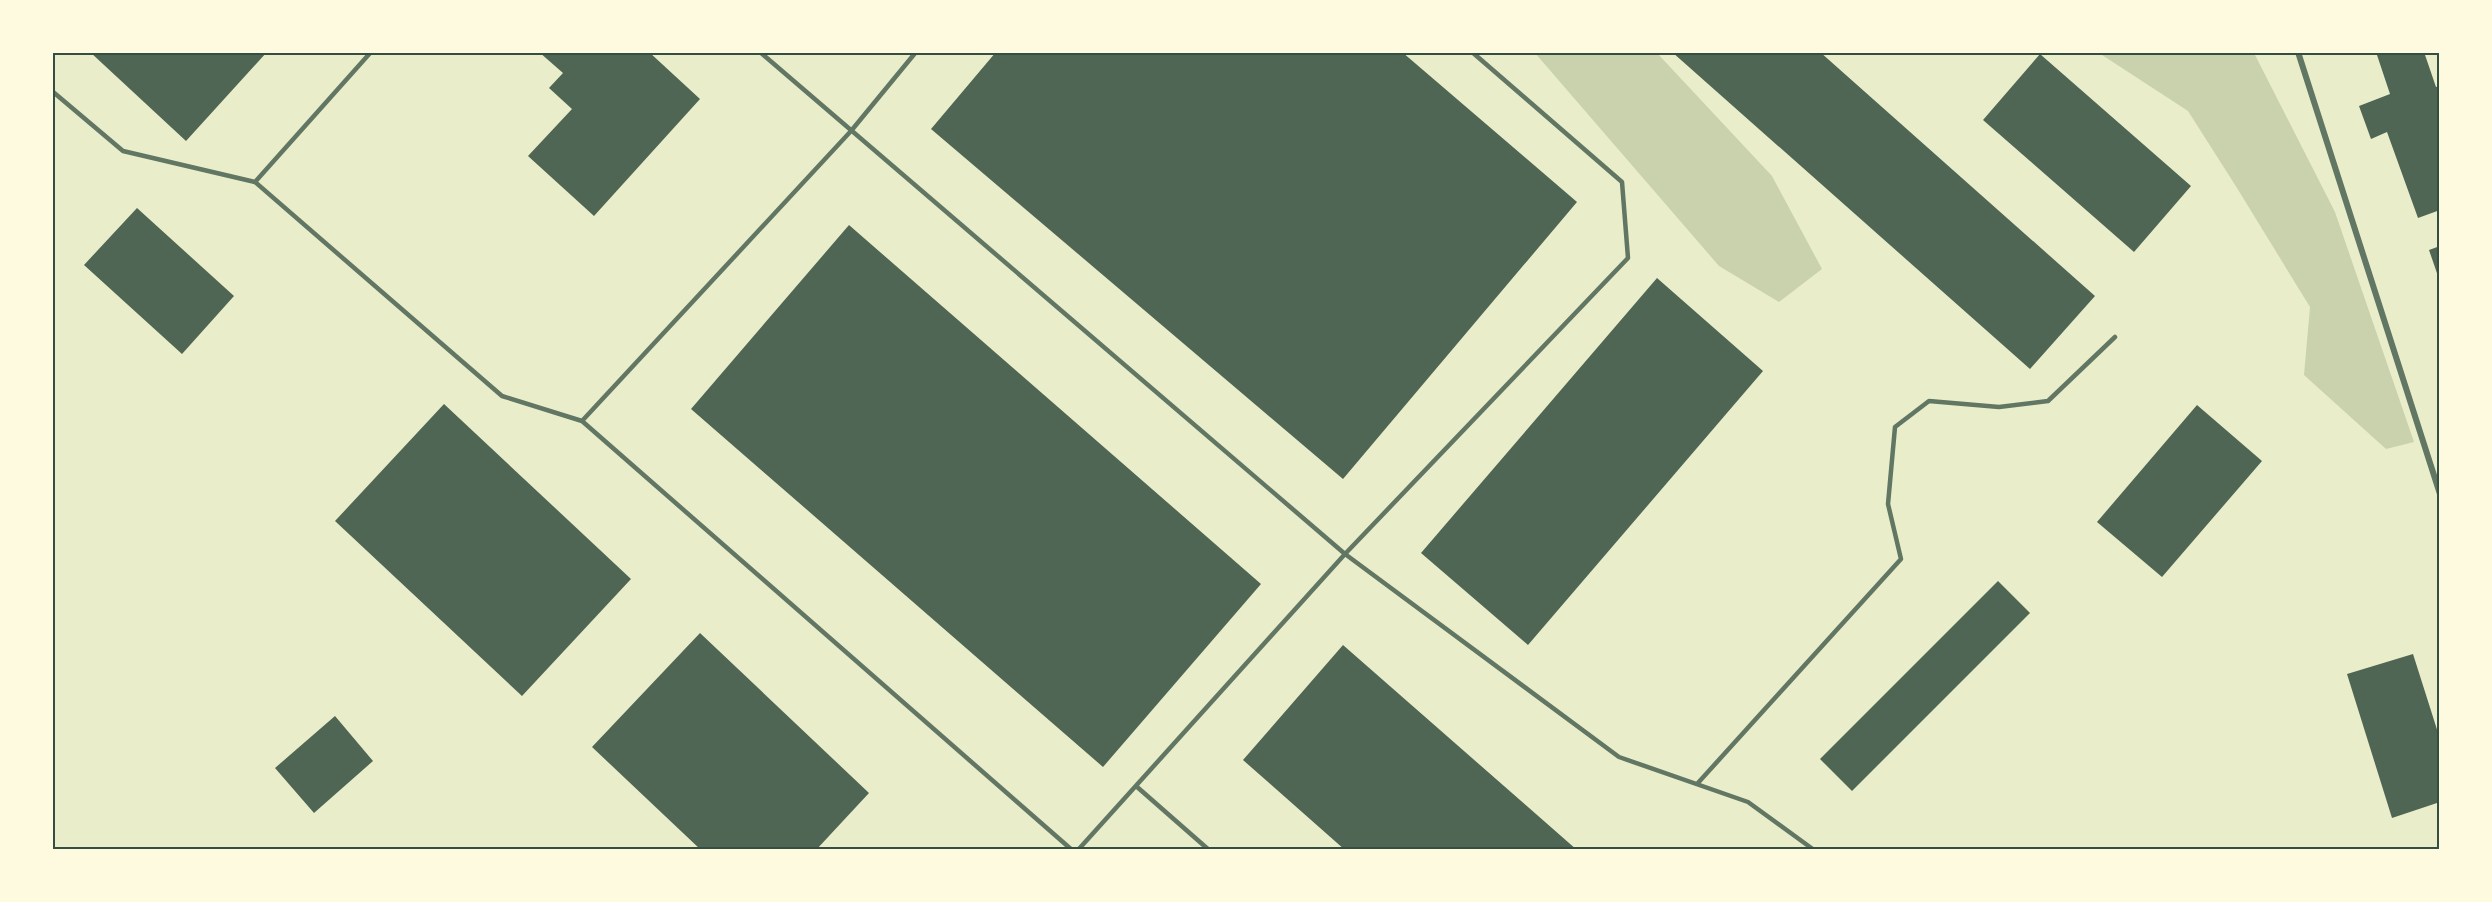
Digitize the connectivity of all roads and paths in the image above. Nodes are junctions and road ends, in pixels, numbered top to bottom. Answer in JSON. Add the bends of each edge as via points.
{"nodes":[{"id":1,"x":371,"y":52,"type":"edge"},
{"id":2,"x":760,"y":52,"type":"edge"},
{"id":3,"x":916,"y":52,"type":"edge"},
{"id":4,"x":1472,"y":52,"type":"edge"},
{"id":5,"x":2298,"y":52,"type":"edge"},
{"id":6,"x":52,"y":91,"type":"edge"},
{"id":7,"x":851,"y":131,"type":"junction"},
{"id":8,"x":255,"y":182,"type":"junction"},
{"id":9,"x":2115,"y":337,"type":"dead end"},
{"id":10,"x":582,"y":421,"type":"junction"},
{"id":11,"x":2439,"y":494,"type":"edge"},
{"id":12,"x":1345,"y":554,"type":"junction"},
{"id":13,"x":1697,"y":784,"type":"junction"},
{"id":14,"x":1136,"y":786,"type":"junction"},
{"id":15,"x":1072,"y":849,"type":"edge"},
{"id":16,"x":1078,"y":849,"type":"edge"},
{"id":17,"x":1209,"y":849,"type":"edge"},
{"id":18,"x":1814,"y":849,"type":"edge"}],
"edges":[{"from":1,"to":8,"type":"lane"},
{"from":2,"to":7,"type":"lane"},
{"from":3,"to":7,"type":"lane"},
{"from":4,"to":12,"type":"lane","via":[[1622,182],[1628,258]]},
{"from":5,"to":11,"type":"street"},
{"from":6,"to":8,"type":"lane","via":[[123,151]]},
{"from":7,"to":10,"type":"lane"},
{"from":7,"to":12,"type":"lane"},
{"from":8,"to":10,"type":"lane","via":[[502,396]]},
{"from":9,"to":13,"type":"lane","via":[[2048,401],[1999,407],[1929,401],[1895,428],[1888,504],[1901,559]]},
{"from":10,"to":15,"type":"lane"},
{"from":12,"to":13,"type":"lane","via":[[1619,757]]},
{"from":12,"to":14,"type":"lane"},
{"from":13,"to":18,"type":"lane","via":[[1748,802]]},
{"from":14,"to":16,"type":"lane"},
{"from":14,"to":17,"type":"lane"}]}
